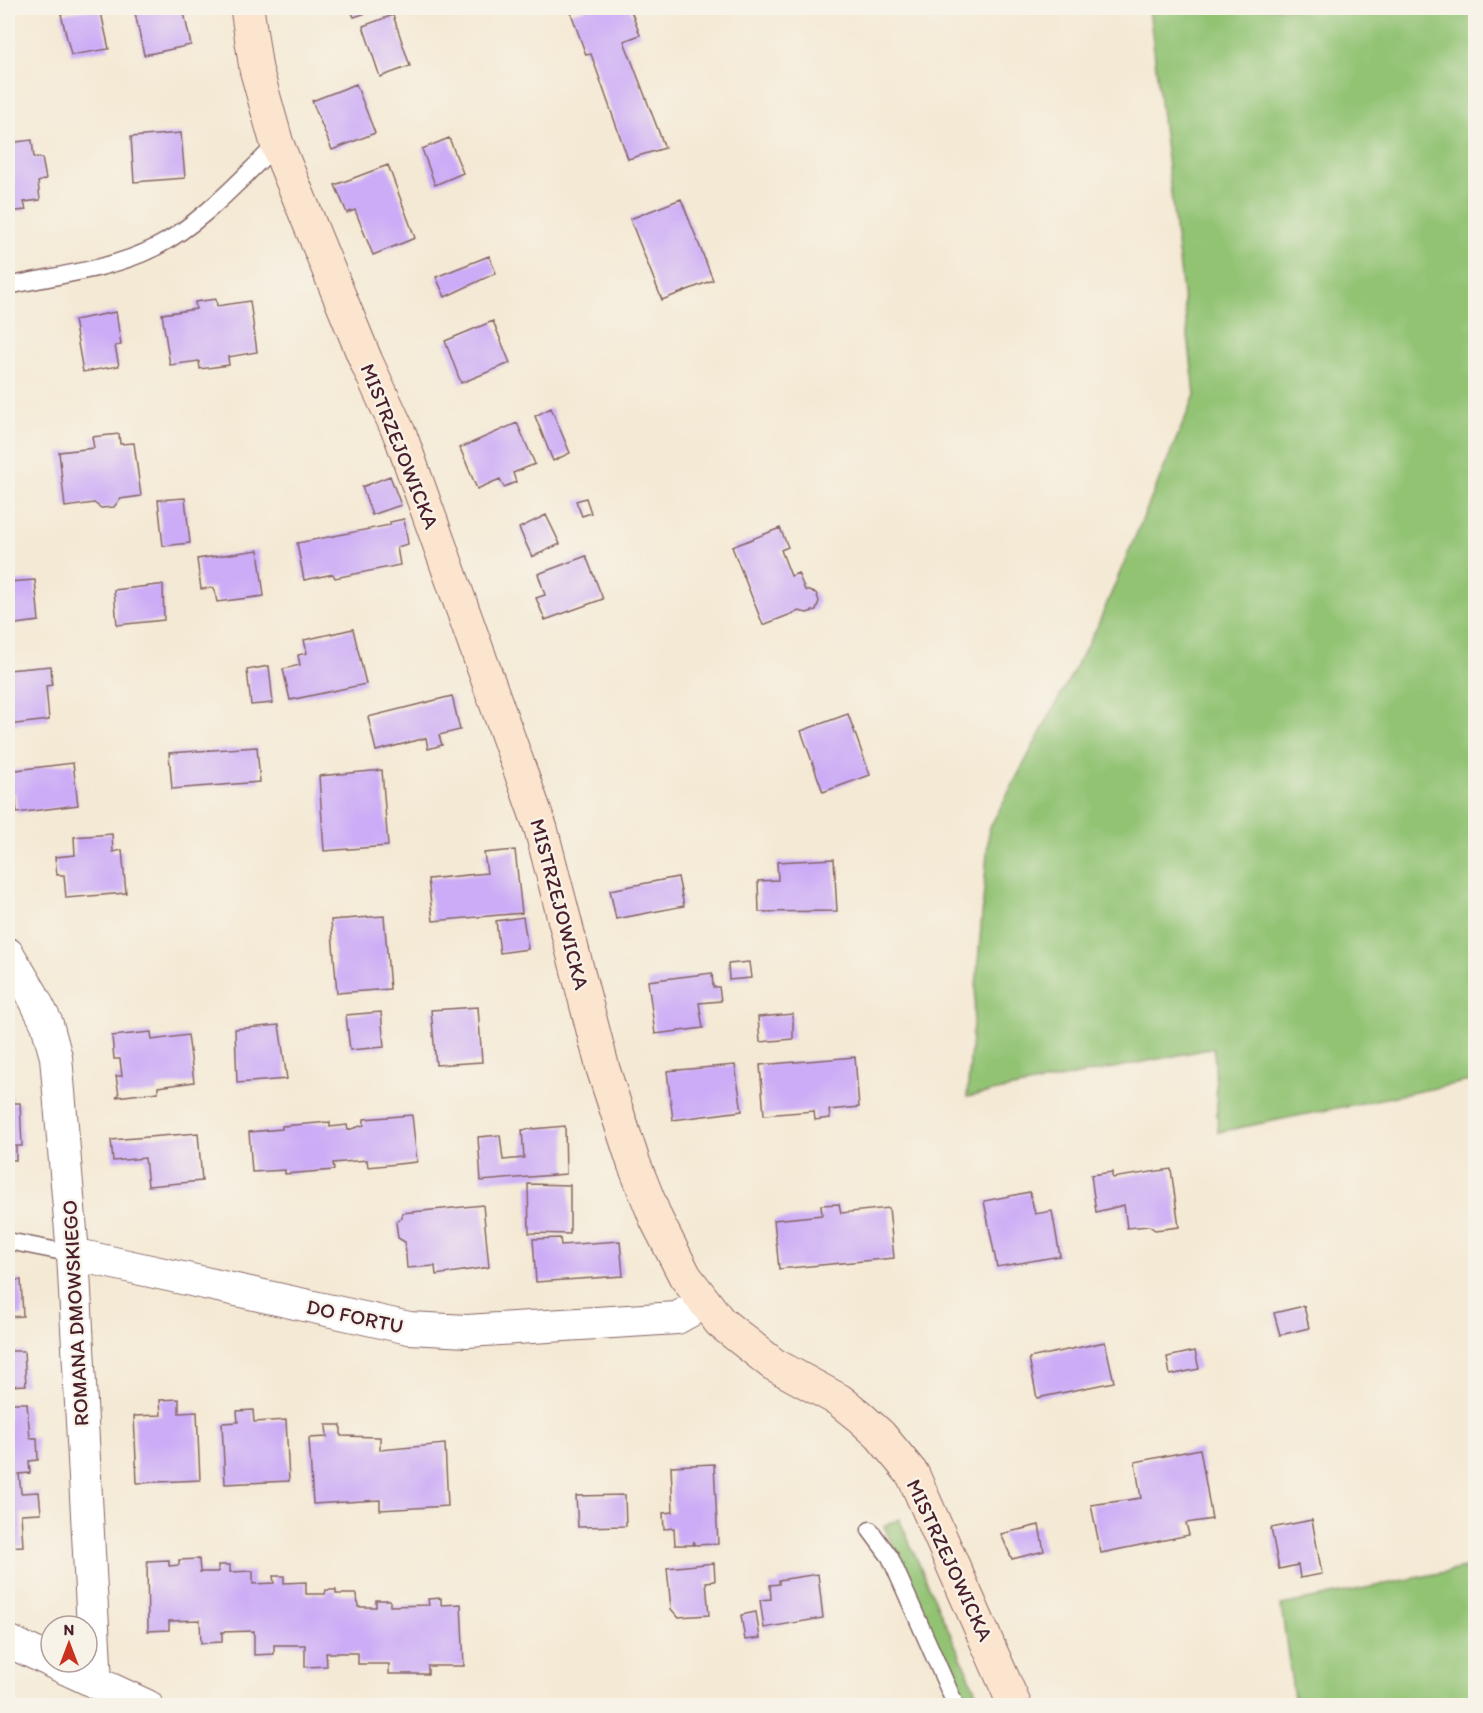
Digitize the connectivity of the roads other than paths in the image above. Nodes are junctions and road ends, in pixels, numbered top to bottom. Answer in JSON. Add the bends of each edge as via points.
{"nodes":[{"id":1,"x":247,"y":8,"type":"edge"},
{"id":2,"x":277,"y":144,"type":"junction"},
{"id":3,"x":8,"y":286,"type":"edge"},
{"id":4,"x":8,"y":954,"type":"edge"},
{"id":5,"x":8,"y":1241,"type":"edge"},
{"id":6,"x":73,"y":1254,"type":"junction"},
{"id":7,"x":705,"y":1303,"type":"junction"},
{"id":8,"x":870,"y":1530,"type":"dead end"},
{"id":9,"x":8,"y":1641,"type":"edge"},
{"id":10,"x":39,"y":1656,"type":"edge"},
{"id":11,"x":77,"y":1674,"type":"edge"},
{"id":12,"x":96,"y":1683,"type":"junction"},
{"id":13,"x":147,"y":1706,"type":"edge"},
{"id":14,"x":956,"y":1706,"type":"edge"},
{"id":15,"x":1015,"y":1706,"type":"edge"}],
"edges":[{"from":1,"to":2,"type":"street","name":"MISTRZEJOWICKA","via":[[256,69]]},
{"from":2,"to":3,"type":"lane","via":[[218,201],[156,247],[117,263]]},
{"from":2,"to":7,"type":"street","name":"MISTRZEJOWICKA","via":[[401,437],[541,829],[603,1069],[634,1164],[669,1247]]},
{"from":4,"to":6,"type":"street","name":"ROMANA DMOWSKIEGO","via":[[47,1024],[56,1057]]},
{"from":5,"to":6,"type":"lane","name":"DO FORTU"},
{"from":6,"to":7,"type":"street","name":"DO FORTU","via":[[409,1328],[467,1331],[677,1318]]},
{"from":6,"to":12,"type":"street","name":"ROMANA DMOWSKIEGO"},
{"from":7,"to":15,"type":"street","name":"MISTRZEJOWICKA","via":[[720,1322],[754,1351],[839,1400],[859,1416],[913,1475]]},
{"from":8,"to":14,"type":"lane","via":[[890,1557]]},
{"from":9,"to":10,"type":"street"},
{"from":11,"to":12,"type":"street"},
{"from":12,"to":13,"type":"street"}]}
